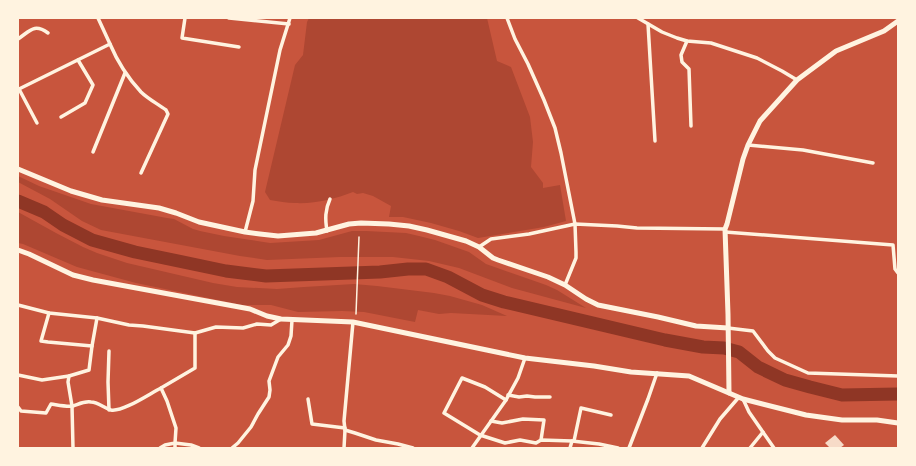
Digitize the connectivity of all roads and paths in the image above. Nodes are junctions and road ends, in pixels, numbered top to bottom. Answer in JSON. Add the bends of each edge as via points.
{"nodes":[{"id":1,"x":98,"y":18,"type":"edge"},
{"id":2,"x":185,"y":18,"type":"edge"},
{"id":3,"x":229,"y":18,"type":"edge"},
{"id":4,"x":290,"y":18,"type":"edge"},
{"id":5,"x":507,"y":18,"type":"edge"},
{"id":6,"x":638,"y":18,"type":"edge"},
{"id":7,"x":242,"y":19,"type":"edge"},
{"id":8,"x":898,"y":21,"type":"edge"},
{"id":9,"x":289,"y":24,"type":"junction"},
{"id":10,"x":648,"y":24,"type":"junction"},
{"id":11,"x":48,"y":33,"type":"dead end"},
{"id":12,"x":18,"y":39,"type":"edge"},
{"id":13,"x":687,"y":41,"type":"junction"},
{"id":14,"x":110,"y":44,"type":"junction"},
{"id":15,"x":239,"y":47,"type":"dead end"},
{"id":16,"x":78,"y":60,"type":"junction"},
{"id":17,"x":125,"y":74,"type":"junction"},
{"id":18,"x":798,"y":80,"type":"junction"},
{"id":19,"x":61,"y":117,"type":"dead end"},
{"id":20,"x":38,"y":123,"type":"dead end"},
{"id":21,"x":692,"y":126,"type":"dead end"},
{"id":22,"x":655,"y":141,"type":"dead end"},
{"id":23,"x":748,"y":145,"type":"junction"},
{"id":24,"x":93,"y":152,"type":"dead end"},
{"id":25,"x":873,"y":163,"type":"dead end"},
{"id":26,"x":18,"y":169,"type":"edge"},
{"id":27,"x":141,"y":173,"type":"dead end"},
{"id":28,"x":330,"y":200,"type":"dead end"},
{"id":29,"x":575,"y":224,"type":"junction"},
{"id":30,"x":725,"y":230,"type":"junction"},
{"id":31,"x":327,"y":231,"type":"junction"},
{"id":32,"x":245,"y":232,"type":"junction"},
{"id":33,"x":359,"y":237,"type":"dead end"},
{"id":34,"x":479,"y":247,"type":"junction"},
{"id":35,"x":18,"y":250,"type":"edge"},
{"id":36,"x":898,"y":273,"type":"edge"},
{"id":37,"x":565,"y":285,"type":"junction"},
{"id":38,"x":18,"y":306,"type":"edge"},
{"id":39,"x":49,"y":313,"type":"junction"},
{"id":40,"x":356,"y":314,"type":"dead end"},
{"id":41,"x":97,"y":318,"type":"junction"},
{"id":42,"x":281,"y":320,"type":"junction"},
{"id":43,"x":292,"y":320,"type":"junction"},
{"id":44,"x":353,"y":322,"type":"junction"},
{"id":45,"x":728,"y":330,"type":"junction"},
{"id":46,"x":195,"y":333,"type":"junction"},
{"id":47,"x":92,"y":346,"type":"junction"},
{"id":48,"x":109,"y":352,"type":"dead end"},
{"id":49,"x":525,"y":358,"type":"junction"},
{"id":50,"x":657,"y":373,"type":"junction"},
{"id":51,"x":18,"y":375,"type":"edge"},
{"id":52,"x":69,"y":376,"type":"junction"},
{"id":53,"x":898,"y":376,"type":"edge"},
{"id":54,"x":161,"y":388,"type":"junction"},
{"id":55,"x":728,"y":393,"type":"junction"},
{"id":56,"x":508,"y":394,"type":"junction"},
{"id":57,"x":550,"y":396,"type":"dead end"},
{"id":58,"x":741,"y":398,"type":"junction"},
{"id":59,"x":308,"y":399,"type":"dead end"},
{"id":60,"x":506,"y":400,"type":"junction"},
{"id":61,"x":72,"y":406,"type":"junction"},
{"id":62,"x":18,"y":407,"type":"edge"},
{"id":63,"x":109,"y":410,"type":"junction"},
{"id":64,"x":611,"y":414,"type":"dead end"},
{"id":65,"x":491,"y":421,"type":"junction"},
{"id":66,"x":898,"y":423,"type":"edge"},
{"id":67,"x":345,"y":429,"type":"junction"},
{"id":68,"x":763,"y":432,"type":"junction"},
{"id":69,"x":480,"y":435,"type":"junction"},
{"id":70,"x":541,"y":440,"type":"junction"},
{"id":71,"x":573,"y":441,"type":"junction"},
{"id":72,"x":175,"y":443,"type":"junction"},
{"id":73,"x":506,"y":443,"type":"junction"},
{"id":74,"x":73,"y":448,"type":"edge"},
{"id":75,"x":160,"y":448,"type":"edge"},
{"id":76,"x":175,"y":448,"type":"edge"},
{"id":77,"x":199,"y":448,"type":"edge"},
{"id":78,"x":232,"y":448,"type":"edge"},
{"id":79,"x":344,"y":448,"type":"edge"},
{"id":80,"x":414,"y":448,"type":"edge"},
{"id":81,"x":472,"y":448,"type":"edge"},
{"id":82,"x":507,"y":448,"type":"edge"},
{"id":83,"x":570,"y":448,"type":"edge"},
{"id":84,"x":618,"y":448,"type":"edge"},
{"id":85,"x":629,"y":448,"type":"edge"},
{"id":86,"x":702,"y":448,"type":"edge"},
{"id":87,"x":750,"y":448,"type":"edge"},
{"id":88,"x":774,"y":448,"type":"edge"}],
"edges":[{"from":1,"to":14,"type":"street"},
{"from":2,"to":15,"type":"street","via":[[182,38]]},
{"from":3,"to":7,"type":"street"},
{"from":4,"to":9,"type":"street"},
{"from":5,"to":29,"type":"street","via":[[555,128]]},
{"from":6,"to":10,"type":"street"},
{"from":7,"to":9,"type":"street"},
{"from":8,"to":18,"type":"main road","via":[[884,30],[836,51]]},
{"from":9,"to":32,"type":"street","via":[[280,50],[255,170],[253,201]]},
{"from":10,"to":13,"type":"street"},
{"from":10,"to":22,"type":"street"},
{"from":11,"to":12,"type":"street","via":[[35,28]]},
{"from":13,"to":18,"type":"street","via":[[710,44],[757,58]]},
{"from":13,"to":21,"type":"street","via":[[681,55],[682,62],[689,69]]},
{"from":14,"to":16,"type":"street"},
{"from":14,"to":17,"type":"street"},
{"from":16,"to":19,"type":"street","via":[[92,86],[85,103]]},
{"from":16,"to":20,"type":"street","via":[[19,89]]},
{"from":17,"to":24,"type":"street"},
{"from":17,"to":27,"type":"street","via":[[142,93],[168,114]]},
{"from":18,"to":23,"type":"main road","via":[[760,121]]},
{"from":23,"to":25,"type":"street","via":[[803,150]]},
{"from":23,"to":30,"type":"main road"},
{"from":26,"to":32,"type":"main road","via":[[71,191],[102,200],[159,208],[199,222]]},
{"from":28,"to":31,"type":"street","via":[[325,215]]},
{"from":29,"to":30,"type":"street"},
{"from":29,"to":34,"type":"street","via":[[491,239]]},
{"from":29,"to":37,"type":"street","via":[[576,258]]},
{"from":30,"to":36,"type":"street","via":[[893,245],[895,269]]},
{"from":30,"to":45,"type":"main road"},
{"from":31,"to":32,"type":"main road","via":[[278,236]]},
{"from":31,"to":34,"type":"main road","via":[[349,224],[395,225],[427,230]]},
{"from":33,"to":40,"type":"path"},
{"from":34,"to":37,"type":"main road","via":[[493,258]]},
{"from":35,"to":42,"type":"main road","via":[[73,275],[119,286],[250,309]]},
{"from":37,"to":45,"type":"main road","via":[[598,305],[696,326]]},
{"from":38,"to":39,"type":"street"},
{"from":39,"to":41,"type":"street"},
{"from":39,"to":47,"type":"street","via":[[41,341]]},
{"from":41,"to":46,"type":"street","via":[[129,325]]},
{"from":41,"to":47,"type":"street"},
{"from":42,"to":43,"type":"main road"},
{"from":42,"to":46,"type":"street","via":[[271,325],[216,327]]},
{"from":43,"to":44,"type":"main road"},
{"from":43,"to":78,"type":"street","via":[[288,344],[278,357],[269,381],[270,397],[252,427]]},
{"from":44,"to":49,"type":"main road"},
{"from":44,"to":67,"type":"street"},
{"from":45,"to":53,"type":"street","via":[[753,331],[775,358],[808,373]]},
{"from":45,"to":55,"type":"main road"},
{"from":46,"to":54,"type":"street","via":[[195,368]]},
{"from":47,"to":52,"type":"street","via":[[90,370]]},
{"from":48,"to":63,"type":"street"},
{"from":49,"to":50,"type":"main road"},
{"from":49,"to":56,"type":"street","via":[[518,378]]},
{"from":50,"to":55,"type":"main road","via":[[689,376]]},
{"from":50,"to":85,"type":"street"},
{"from":51,"to":52,"type":"street","via":[[42,380]]},
{"from":52,"to":61,"type":"street"},
{"from":54,"to":63,"type":"street","via":[[125,407]]},
{"from":54,"to":72,"type":"street","via":[[176,428]]},
{"from":55,"to":58,"type":"main road"},
{"from":56,"to":57,"type":"street","via":[[519,397]]},
{"from":56,"to":60,"type":"street"},
{"from":58,"to":66,"type":"main road","via":[[806,415]]},
{"from":58,"to":68,"type":"street"},
{"from":58,"to":86,"type":"street","via":[[720,419]]},
{"from":59,"to":67,"type":"street","via":[[312,424]]},
{"from":60,"to":65,"type":"street"},
{"from":60,"to":69,"type":"street","via":[[485,387],[462,378],[444,413]]},
{"from":61,"to":62,"type":"street","via":[[52,404],[46,413],[21,411]]},
{"from":61,"to":63,"type":"street","via":[[88,401]]},
{"from":61,"to":74,"type":"street"},
{"from":64,"to":71,"type":"street","via":[[581,408]]},
{"from":65,"to":69,"type":"street"},
{"from":65,"to":70,"type":"street","via":[[502,423],[523,419],[544,420]]},
{"from":67,"to":79,"type":"street"},
{"from":67,"to":80,"type":"street","via":[[376,440]]},
{"from":68,"to":87,"type":"street"},
{"from":68,"to":88,"type":"street"},
{"from":69,"to":73,"type":"street"},
{"from":69,"to":81,"type":"street"},
{"from":70,"to":71,"type":"street"},
{"from":70,"to":73,"type":"street"},
{"from":71,"to":83,"type":"street"},
{"from":71,"to":84,"type":"street"},
{"from":72,"to":75,"type":"street"},
{"from":72,"to":76,"type":"street"},
{"from":72,"to":77,"type":"street"},
{"from":73,"to":82,"type":"street"}]}
